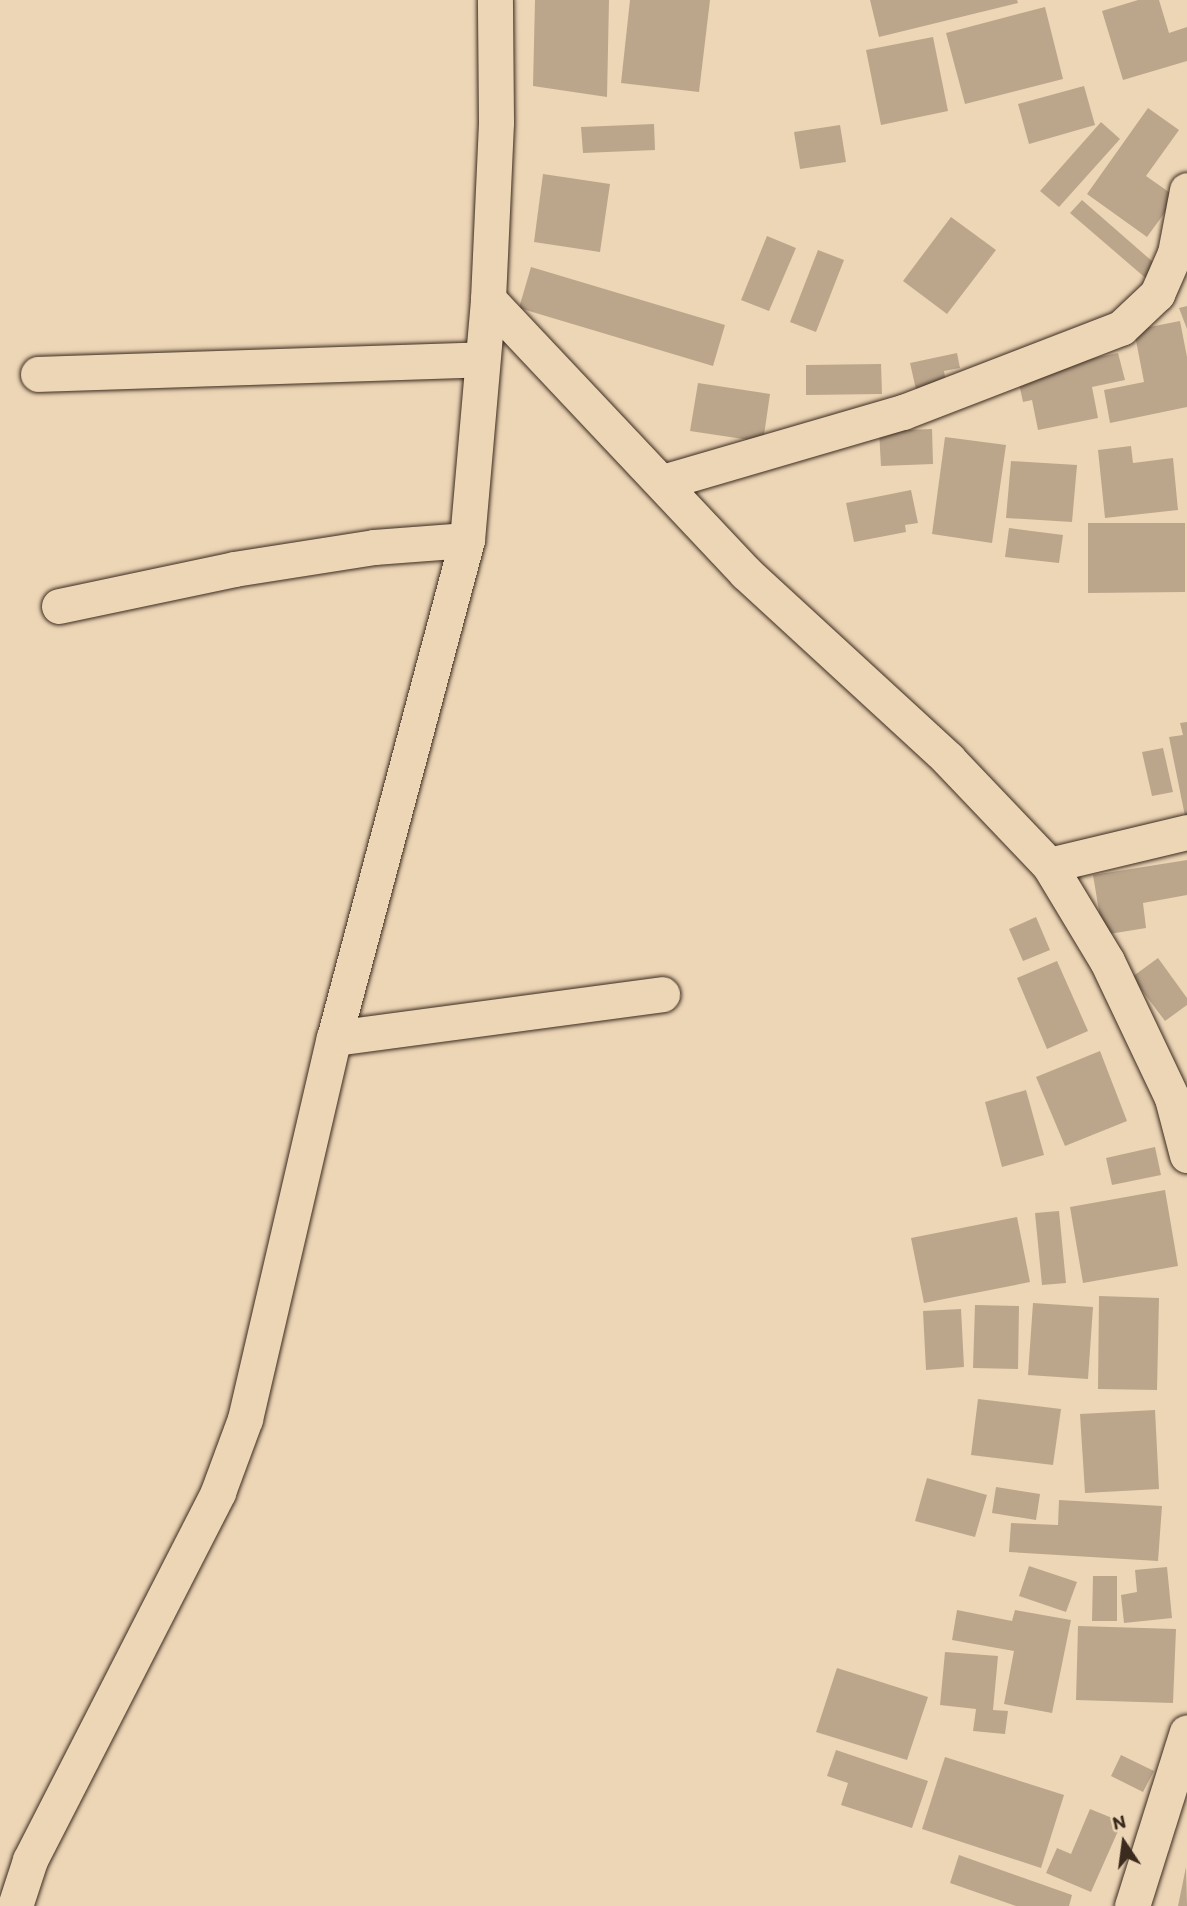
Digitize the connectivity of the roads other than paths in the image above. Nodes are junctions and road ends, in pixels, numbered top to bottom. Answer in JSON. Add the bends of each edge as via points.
{"nodes":[{"id":1,"x":495,"y":0,"type":"edge"},
{"id":2,"x":1187,"y":190,"type":"edge"},
{"id":3,"x":488,"y":299,"type":"junction"},
{"id":4,"x":482,"y":359,"type":"junction"},
{"id":5,"x":38,"y":374,"type":"dead end"},
{"id":6,"x":663,"y":482,"type":"junction"},
{"id":7,"x":467,"y":540,"type":"junction"},
{"id":8,"x":59,"y":606,"type":"dead end"},
{"id":9,"x":1187,"y":832,"type":"edge"},
{"id":10,"x":1049,"y":865,"type":"junction"},
{"id":11,"x":662,"y":994,"type":"dead end"},
{"id":12,"x":334,"y":1038,"type":"junction"},
{"id":13,"x":1187,"y":1155,"type":"edge"},
{"id":14,"x":1187,"y":1732,"type":"edge"},
{"id":15,"x":15,"y":1906,"type":"edge"},
{"id":16,"x":1132,"y":1906,"type":"edge"}],
"edges":[{"from":1,"to":3,"type":"street","via":[[496,122]]},
{"from":2,"to":6,"type":"street","via":[[1175,253],[1157,294],[1121,328],[903,412]]},
{"from":3,"to":4,"type":"street"},
{"from":3,"to":6,"type":"street"},
{"from":4,"to":5,"type":"street"},
{"from":4,"to":7,"type":"street"},
{"from":6,"to":10,"type":"street","via":[[746,573],[948,759]]},
{"from":7,"to":8,"type":"street","via":[[374,547],[234,569]]},
{"from":7,"to":12,"type":"street"},
{"from":9,"to":10,"type":"street"},
{"from":10,"to":13,"type":"street","via":[[1113,974],[1172,1098]]},
{"from":11,"to":12,"type":"street"},
{"from":12,"to":15,"type":"street","via":[[285,1260],[218,1492],[30,1860]]},
{"from":14,"to":16,"type":"street"}]}
